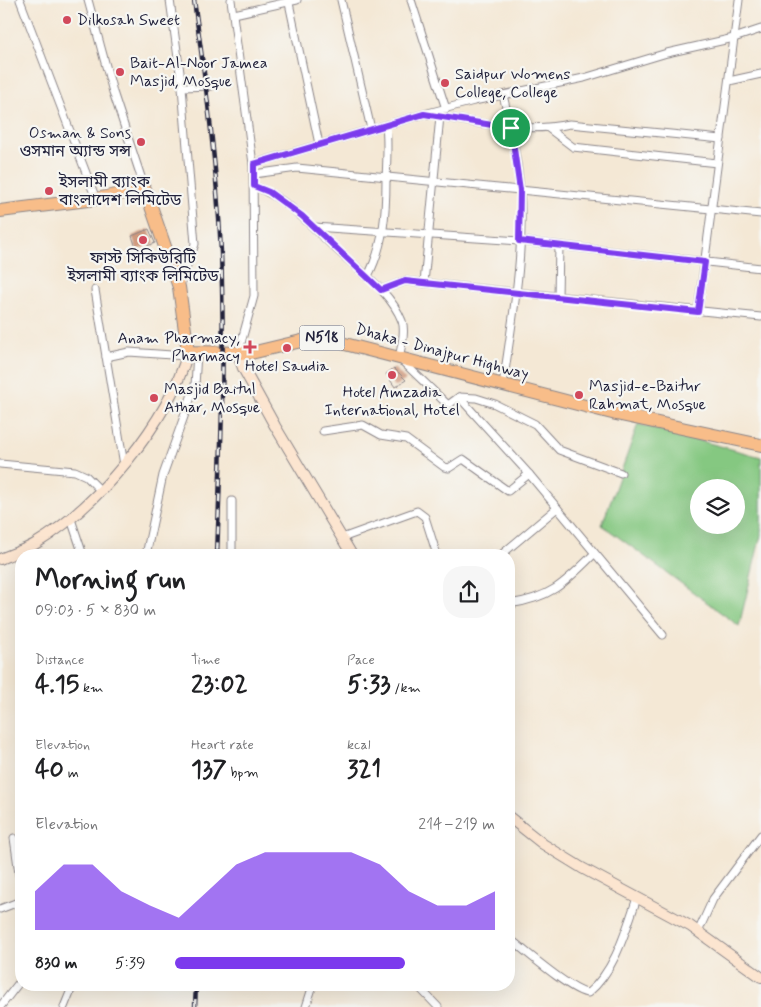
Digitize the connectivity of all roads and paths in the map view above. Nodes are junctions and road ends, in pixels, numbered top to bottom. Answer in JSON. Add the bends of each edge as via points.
{"nodes":[{"id":1,"x":20,"y":0,"type":"edge"},
{"id":2,"x":88,"y":0,"type":"edge"},
{"id":3,"x":170,"y":0,"type":"edge"},
{"id":4,"x":231,"y":0,"type":"edge"},
{"id":5,"x":298,"y":0,"type":"edge"},
{"id":6,"x":341,"y":0,"type":"edge"},
{"id":7,"x":411,"y":0,"type":"edge"},
{"id":8,"x":739,"y":0,"type":"edge"},
{"id":9,"x":289,"y":2,"type":"junction"},
{"id":10,"x":234,"y":14,"type":"junction"},
{"id":11,"x":761,"y":29,"type":"edge"},
{"id":12,"x":734,"y":38,"type":"junction"},
{"id":13,"x":761,"y":74,"type":"edge"},
{"id":14,"x":728,"y":81,"type":"junction"},
{"id":15,"x":212,"y":86,"type":"dead end"},
{"id":16,"x":182,"y":88,"type":"junction"},
{"id":17,"x":503,"y":95,"type":"junction"},
{"id":18,"x":446,"y":109,"type":"junction"},
{"id":19,"x":424,"y":114,"type":"junction"},
{"id":20,"x":440,"y":116,"type":"junction"},
{"id":21,"x":386,"y":125,"type":"junction"},
{"id":22,"x":511,"y":128,"type":"junction"},
{"id":23,"x":548,"y":128,"type":"junction"},
{"id":24,"x":371,"y":129,"type":"junction"},
{"id":25,"x":721,"y":139,"type":"junction"},
{"id":26,"x":319,"y":144,"type":"junction"},
{"id":27,"x":717,"y":163,"type":"junction"},
{"id":28,"x":254,"y":164,"type":"junction"},
{"id":29,"x":254,"y":174,"type":"junction"},
{"id":30,"x":386,"y":177,"type":"junction"},
{"id":31,"x":434,"y":181,"type":"junction"},
{"id":32,"x":254,"y":186,"type":"junction"},
{"id":33,"x":144,"y":189,"type":"junction"},
{"id":34,"x":520,"y":190,"type":"junction"},
{"id":35,"x":96,"y":199,"type":"junction"},
{"id":36,"x":712,"y":209,"type":"junction"},
{"id":37,"x":0,"y":211,"type":"edge"},
{"id":38,"x":761,"y":214,"type":"edge"},
{"id":39,"x":314,"y":226,"type":"junction"},
{"id":40,"x":383,"y":232,"type":"junction"},
{"id":41,"x":428,"y":235,"type":"junction"},
{"id":42,"x":519,"y":241,"type":"junction"},
{"id":43,"x":559,"y":246,"type":"junction"},
{"id":44,"x":705,"y":262,"type":"junction"},
{"id":45,"x":761,"y":268,"type":"edge"},
{"id":46,"x":368,"y":276,"type":"junction"},
{"id":47,"x":424,"y":283,"type":"junction"},
{"id":48,"x":179,"y":287,"type":"junction"},
{"id":49,"x":95,"y":290,"type":"dead end"},
{"id":50,"x":381,"y":290,"type":"junction"},
{"id":51,"x":516,"y":292,"type":"junction"},
{"id":52,"x":558,"y":297,"type":"junction"},
{"id":53,"x":698,"y":312,"type":"junction"},
{"id":54,"x":761,"y":317,"type":"edge"},
{"id":55,"x":190,"y":353,"type":"junction"},
{"id":56,"x":238,"y":354,"type":"junction"},
{"id":57,"x":106,"y":357,"type":"junction"},
{"id":58,"x":399,"y":358,"type":"junction"},
{"id":59,"x":503,"y":385,"type":"junction"},
{"id":60,"x":459,"y":396,"type":"junction"},
{"id":61,"x":323,"y":431,"type":"dead end"},
{"id":62,"x":761,"y":445,"type":"edge"},
{"id":63,"x":0,"y":464,"type":"edge"},
{"id":64,"x":124,"y":464,"type":"junction"},
{"id":65,"x":621,"y":473,"type":"dead end"},
{"id":66,"x":528,"y":474,"type":"junction"},
{"id":67,"x":100,"y":490,"type":"junction"},
{"id":68,"x":232,"y":501,"type":"dead end"},
{"id":69,"x":557,"y":508,"type":"junction"},
{"id":70,"x":71,"y":519,"type":"junction"},
{"id":71,"x":342,"y":538,"type":"junction"},
{"id":72,"x":23,"y":549,"type":"edge"},
{"id":73,"x":81,"y":549,"type":"edge"},
{"id":74,"x":147,"y":549,"type":"edge"},
{"id":75,"x":232,"y":549,"type":"edge"},
{"id":76,"x":348,"y":549,"type":"edge"},
{"id":77,"x":436,"y":549,"type":"edge"},
{"id":78,"x":508,"y":549,"type":"edge"},
{"id":79,"x":15,"y":552,"type":"edge"},
{"id":80,"x":594,"y":554,"type":"junction"},
{"id":81,"x":0,"y":559,"type":"edge"},
{"id":82,"x":515,"y":603,"type":"edge"},
{"id":83,"x":663,"y":635,"type":"dead end"},
{"id":84,"x":515,"y":822,"type":"edge"},
{"id":85,"x":761,"y":835,"type":"edge"},
{"id":86,"x":14,"y":838,"type":"dead end"},
{"id":87,"x":15,"y":845,"type":"edge"},
{"id":88,"x":638,"y":898,"type":"junction"},
{"id":89,"x":15,"y":903,"type":"edge"},
{"id":90,"x":0,"y":909,"type":"edge"},
{"id":91,"x":698,"y":932,"type":"junction"},
{"id":92,"x":515,"y":942,"type":"edge"},
{"id":93,"x":761,"y":977,"type":"edge"},
{"id":94,"x":15,"y":988,"type":"edge"},
{"id":95,"x":71,"y":991,"type":"edge"},
{"id":96,"x":311,"y":991,"type":"edge"},
{"id":97,"x":423,"y":991,"type":"edge"},
{"id":98,"x":0,"y":1007,"type":"edge"},
{"id":99,"x":64,"y":1007,"type":"edge"},
{"id":100,"x":306,"y":1007,"type":"edge"},
{"id":101,"x":438,"y":1007,"type":"edge"}],
"edges":[{"from":1,"to":35,"type":"street"},
{"from":2,"to":33,"type":"street"},
{"from":3,"to":16,"type":"street"},
{"from":4,"to":10,"type":"street"},
{"from":5,"to":9,"type":"street"},
{"from":6,"to":24,"type":"street"},
{"from":7,"to":18,"type":"street"},
{"from":8,"to":12,"type":"street"},
{"from":9,"to":10,"type":"street"},
{"from":9,"to":26,"type":"street"},
{"from":10,"to":28,"type":"street"},
{"from":11,"to":12,"type":"street"},
{"from":12,"to":14,"type":"street"},
{"from":12,"to":17,"type":"street","via":[[667,52],[584,78]]},
{"from":13,"to":14,"type":"street"},
{"from":14,"to":25,"type":"street"},
{"from":15,"to":16,"type":"street"},
{"from":16,"to":48,"type":"street","via":[[195,244]]},
{"from":17,"to":18,"type":"street"},
{"from":17,"to":22,"type":"street"},
{"from":18,"to":19,"type":"street"},
{"from":19,"to":20,"type":"street"},
{"from":19,"to":21,"type":"street"},
{"from":20,"to":22,"type":"street"},
{"from":20,"to":31,"type":"street"},
{"from":21,"to":24,"type":"street"},
{"from":21,"to":30,"type":"street"},
{"from":22,"to":23,"type":"street"},
{"from":22,"to":34,"type":"street"},
{"from":23,"to":25,"type":"street","via":[[570,124]]},
{"from":23,"to":27,"type":"street","via":[[573,147]]},
{"from":24,"to":26,"type":"street"},
{"from":25,"to":27,"type":"street"},
{"from":26,"to":28,"type":"street"},
{"from":27,"to":36,"type":"street"},
{"from":28,"to":29,"type":"street"},
{"from":29,"to":30,"type":"street","via":[[297,168]]},
{"from":29,"to":32,"type":"street"},
{"from":30,"to":31,"type":"street"},
{"from":30,"to":40,"type":"street"},
{"from":31,"to":34,"type":"street"},
{"from":31,"to":41,"type":"street"},
{"from":32,"to":39,"type":"street","via":[[269,192]]},
{"from":32,"to":56,"type":"street","via":[[254,296]]},
{"from":33,"to":35,"type":"highway"},
{"from":33,"to":48,"type":"highway"},
{"from":34,"to":36,"type":"street"},
{"from":34,"to":42,"type":"street"},
{"from":35,"to":37,"type":"highway"},
{"from":36,"to":38,"type":"street"},
{"from":36,"to":44,"type":"street"},
{"from":39,"to":40,"type":"street"},
{"from":39,"to":46,"type":"street"},
{"from":40,"to":41,"type":"street"},
{"from":40,"to":46,"type":"street","via":[[376,262]]},
{"from":41,"to":42,"type":"street"},
{"from":41,"to":47,"type":"street"},
{"from":42,"to":43,"type":"street"},
{"from":42,"to":51,"type":"street"},
{"from":43,"to":44,"type":"street"},
{"from":43,"to":52,"type":"street"},
{"from":44,"to":45,"type":"street"},
{"from":44,"to":53,"type":"street"},
{"from":46,"to":50,"type":"street"},
{"from":47,"to":50,"type":"street","via":[[405,281]]},
{"from":47,"to":51,"type":"street"},
{"from":48,"to":55,"type":"highway"},
{"from":49,"to":57,"type":"street"},
{"from":50,"to":58,"type":"street","via":[[404,328]]},
{"from":51,"to":52,"type":"street"},
{"from":51,"to":59,"type":"street"},
{"from":52,"to":53,"type":"street"},
{"from":53,"to":54,"type":"street"},
{"from":55,"to":56,"type":"highway","name":"Dhaka - Dinajpur Highway","number":"N518"},
{"from":55,"to":57,"type":"street","via":[[129,352]]},
{"from":55,"to":64,"type":"street","via":[[144,438]]},
{"from":55,"to":74,"type":"street","via":[[195,386],[162,475]]},
{"from":56,"to":58,"type":"highway","name":"Dhaka - Dinajpur Highway","number":"N518","via":[[251,354],[318,337]]},
{"from":56,"to":71,"type":"street","via":[[275,426]]},
{"from":57,"to":64,"type":"street"},
{"from":58,"to":59,"type":"highway","name":"Dhaka - Dinajpur Highway","number":"N518"},
{"from":58,"to":60,"type":"street","via":[[448,405]]},
{"from":59,"to":62,"type":"highway","name":"Dhaka - Dinajpur Highway","number":"N518","via":[[616,414]]},
{"from":60,"to":65,"type":"street","via":[[495,404],[535,424],[559,450]]},
{"from":60,"to":66,"type":"street"},
{"from":61,"to":66,"type":"street","via":[[363,425],[381,435],[406,439],[444,468],[463,459],[508,491]]},
{"from":63,"to":67,"type":"street","via":[[75,470]]},
{"from":64,"to":67,"type":"street"},
{"from":66,"to":69,"type":"street"},
{"from":67,"to":70,"type":"street"},
{"from":68,"to":75,"type":"street"},
{"from":69,"to":78,"type":"street"},
{"from":69,"to":80,"type":"street"},
{"from":70,"to":72,"type":"street"},
{"from":70,"to":73,"type":"street"},
{"from":71,"to":76,"type":"street"},
{"from":71,"to":77,"type":"street","via":[[417,511],[425,517]]},
{"from":79,"to":81,"type":"street"},
{"from":80,"to":82,"type":"street","via":[[551,593]]},
{"from":80,"to":83,"type":"street"},
{"from":84,"to":88,"type":"street","via":[[558,854]]},
{"from":85,"to":91,"type":"street","via":[[713,899]]},
{"from":86,"to":87,"type":"street"},
{"from":88,"to":91,"type":"street"},
{"from":88,"to":92,"type":"street","via":[[615,956],[595,988],[588,993],[569,983]]},
{"from":89,"to":90,"type":"street"},
{"from":91,"to":93,"type":"street"},
{"from":94,"to":98,"type":"street"},
{"from":95,"to":99,"type":"street"},
{"from":96,"to":100,"type":"street"},
{"from":97,"to":101,"type":"street"}]}
